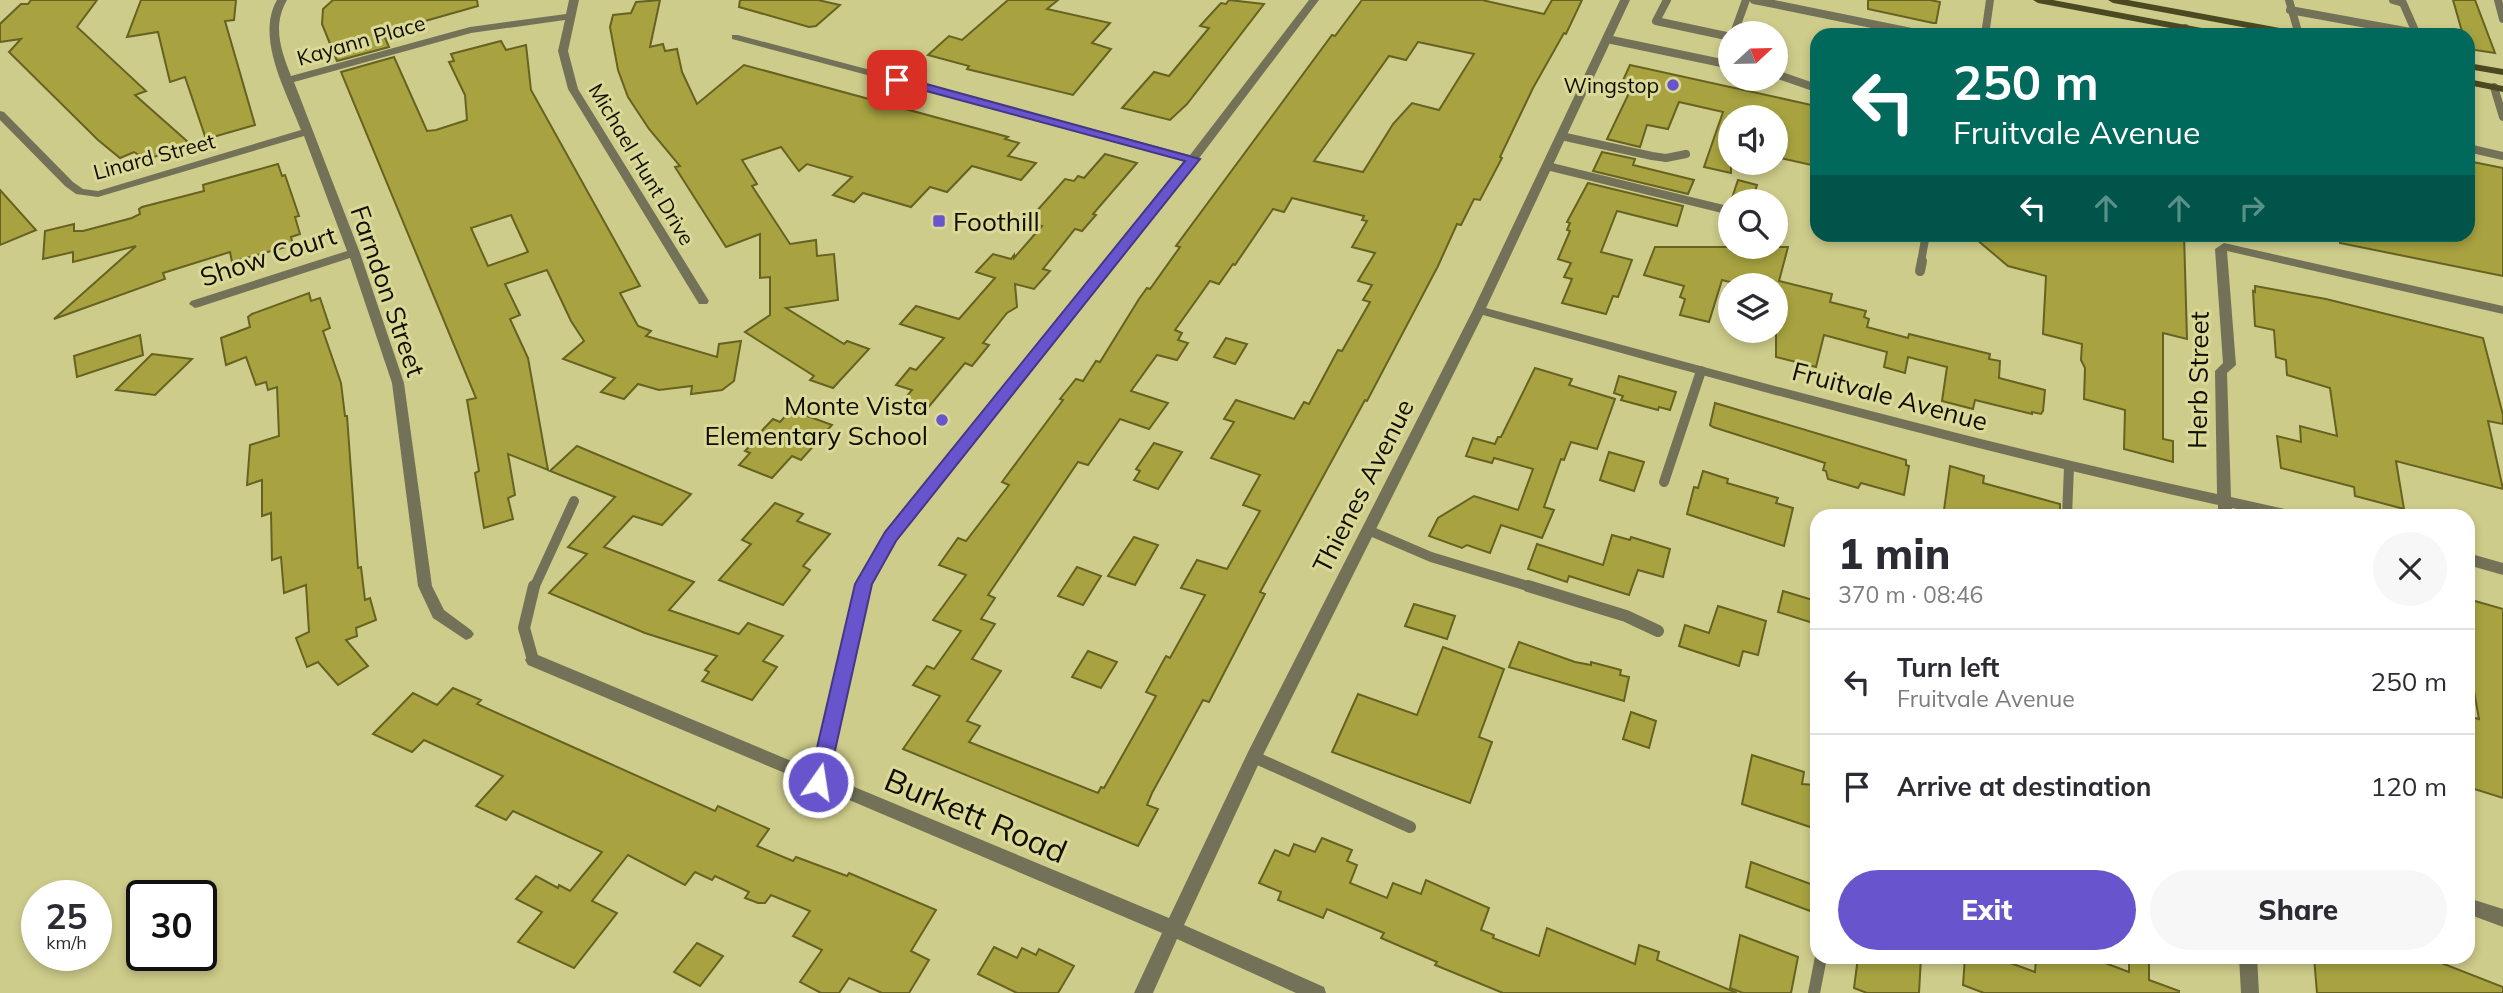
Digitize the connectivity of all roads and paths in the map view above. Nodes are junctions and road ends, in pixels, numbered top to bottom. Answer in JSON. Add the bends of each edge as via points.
{"nodes":[{"id":1,"x":282,"y":0,"type":"edge"},
{"id":2,"x":574,"y":0,"type":"edge"},
{"id":3,"x":1625,"y":0,"type":"edge"},
{"id":4,"x":1667,"y":0,"type":"edge"},
{"id":5,"x":1746,"y":0,"type":"edge"},
{"id":6,"x":1754,"y":0,"type":"edge"},
{"id":7,"x":1990,"y":0,"type":"edge"},
{"id":8,"x":2038,"y":0,"type":"edge"},
{"id":9,"x":2113,"y":0,"type":"edge"},
{"id":10,"x":2289,"y":0,"type":"edge"},
{"id":11,"x":2393,"y":0,"type":"edge"},
{"id":12,"x":2498,"y":0,"type":"edge"},
{"id":13,"x":1308,"y":1,"type":"edge"},
{"id":14,"x":2290,"y":10,"type":"junction"},
{"id":15,"x":569,"y":17,"type":"junction"},
{"id":16,"x":2503,"y":19,"type":"edge"},
{"id":17,"x":1738,"y":21,"type":"edge"},
{"id":18,"x":1892,"y":28,"type":"edge"},
{"id":19,"x":1986,"y":28,"type":"edge"},
{"id":20,"x":2171,"y":28,"type":"edge"},
{"id":21,"x":2263,"y":28,"type":"edge"},
{"id":22,"x":2297,"y":28,"type":"edge"},
{"id":23,"x":2384,"y":28,"type":"edge"},
{"id":24,"x":2413,"y":28,"type":"edge"},
{"id":25,"x":1718,"y":34,"type":"edge"},
{"id":26,"x":736,"y":37,"type":"dead end"},
{"id":27,"x":1607,"y":39,"type":"junction"},
{"id":28,"x":1718,"y":62,"type":"edge"},
{"id":29,"x":2475,"y":67,"type":"edge"},
{"id":30,"x":2503,"y":72,"type":"edge"},
{"id":31,"x":1788,"y":78,"type":"edge"},
{"id":32,"x":289,"y":80,"type":"junction"},
{"id":33,"x":2475,"y":83,"type":"edge"},
{"id":34,"x":1810,"y":86,"type":"edge"},
{"id":35,"x":2498,"y":88,"type":"edge"},
{"id":36,"x":0,"y":114,"type":"edge"},
{"id":37,"x":2503,"y":117,"type":"edge"},
{"id":38,"x":306,"y":132,"type":"junction"},
{"id":39,"x":1561,"y":136,"type":"junction"},
{"id":40,"x":2475,"y":150,"type":"edge"},
{"id":41,"x":1686,"y":154,"type":"dead end"},
{"id":42,"x":2503,"y":156,"type":"edge"},
{"id":43,"x":1193,"y":159,"type":"junction"},
{"id":44,"x":1547,"y":166,"type":"junction"},
{"id":45,"x":1718,"y":208,"type":"edge"},
{"id":46,"x":1925,"y":242,"type":"edge"},
{"id":47,"x":354,"y":253,"type":"junction"},
{"id":48,"x":1920,"y":271,"type":"dead end"},
{"id":49,"x":703,"y":301,"type":"dead end"},
{"id":50,"x":195,"y":304,"type":"dead end"},
{"id":51,"x":1479,"y":310,"type":"junction"},
{"id":52,"x":2503,"y":310,"type":"edge"},
{"id":53,"x":1701,"y":371,"type":"junction"},
{"id":54,"x":2069,"y":467,"type":"junction"},
{"id":55,"x":1664,"y":482,"type":"dead end"},
{"id":56,"x":574,"y":501,"type":"dead end"},
{"id":57,"x":2224,"y":501,"type":"junction"},
{"id":58,"x":2067,"y":509,"type":"edge"},
{"id":59,"x":2225,"y":509,"type":"edge"},
{"id":60,"x":2261,"y":509,"type":"edge"},
{"id":61,"x":1367,"y":530,"type":"junction"},
{"id":62,"x":2475,"y":561,"type":"edge"},
{"id":63,"x":2503,"y":569,"type":"edge"},
{"id":64,"x":1658,"y":631,"type":"dead end"},
{"id":65,"x":466,"y":634,"type":"dead end"},
{"id":66,"x":533,"y":660,"type":"joint"},
{"id":67,"x":1254,"y":757,"type":"junction"},
{"id":68,"x":818,"y":782,"type":"junction"},
{"id":69,"x":1410,"y":827,"type":"dead end"},
{"id":70,"x":2475,"y":908,"type":"edge"},
{"id":71,"x":2503,"y":918,"type":"edge"},
{"id":72,"x":1174,"y":929,"type":"junction"},
{"id":73,"x":1820,"y":964,"type":"edge"},
{"id":74,"x":2248,"y":964,"type":"edge"},
{"id":75,"x":1143,"y":993,"type":"edge"},
{"id":76,"x":1318,"y":993,"type":"edge"},
{"id":77,"x":1814,"y":993,"type":"edge"},
{"id":78,"x":2250,"y":993,"type":"edge"}],
"edges":[{"from":1,"to":32,"type":"street","name":"Farndon Street","via":[[273,25],[275,47]]},
{"from":2,"to":15,"type":"street","name":"Michael Hunt Drive"},
{"from":3,"to":27,"type":"street","name":"Thienes Avenue"},
{"from":4,"to":25,"type":"lane","via":[[1656,21]]},
{"from":5,"to":17,"type":"lane"},
{"from":6,"to":18,"type":"lane"},
{"from":7,"to":19,"type":"lane"},
{"from":8,"to":20,"type":"main road"},
{"from":9,"to":21,"type":"main road"},
{"from":10,"to":14,"type":"lane"},
{"from":11,"to":24,"type":"lane","via":[[2403,3]]},
{"from":12,"to":16,"type":"lane"},
{"from":13,"to":43,"type":"street"},
{"from":14,"to":22,"type":"lane"},
{"from":14,"to":23,"type":"lane"},
{"from":15,"to":32,"type":"street","name":"Kayann Place","via":[[470,30]]},
{"from":15,"to":49,"type":"street","name":"Michael Hunt Drive","via":[[563,51],[573,89]]},
{"from":26,"to":43,"type":"street"},
{"from":27,"to":28,"type":"lane"},
{"from":27,"to":39,"type":"street","name":"Thienes Avenue"},
{"from":29,"to":30,"type":"main road"},
{"from":31,"to":34,"type":"lane"},
{"from":32,"to":38,"type":"street","name":"Farndon Street"},
{"from":33,"to":35,"type":"main road"},
{"from":35,"to":37,"type":"lane"},
{"from":36,"to":38,"type":"street","name":"Linard Street","via":[[69,184],[80,192],[98,194]]},
{"from":38,"to":47,"type":"street","name":"Farndon Street"},
{"from":39,"to":41,"type":"lane","via":[[1665,158]]},
{"from":39,"to":44,"type":"street","name":"Thienes Avenue"},
{"from":40,"to":42,"type":"lane"},
{"from":43,"to":68,"type":"street","via":[[890,536],[863,584]]},
{"from":44,"to":45,"type":"lane"},
{"from":44,"to":51,"type":"street","name":"Thienes Avenue"},
{"from":46,"to":48,"type":"lane"},
{"from":47,"to":50,"type":"street","name":"Show Court"},
{"from":47,"to":65,"type":"street","name":"Farndon Street","via":[[398,383],[425,586],[438,614]]},
{"from":51,"to":53,"type":"street","name":"Fruitvale Avenue"},
{"from":51,"to":61,"type":"street","name":"Thienes Avenue"},
{"from":52,"to":57,"type":"street","name":"Herb Street","via":[[2221,249],[2230,365],[2221,372]]},
{"from":53,"to":54,"type":"street","name":"Fruitvale Avenue"},
{"from":53,"to":55,"type":"lane"},
{"from":54,"to":57,"type":"street","name":"Fruitvale Avenue"},
{"from":54,"to":58,"type":"lane"},
{"from":56,"to":66,"type":"lane","via":[[525,623]]},
{"from":57,"to":59,"type":"street","name":"Herb Street"},
{"from":57,"to":60,"type":"street","name":"Fruitvale Avenue"},
{"from":61,"to":64,"type":"lane","via":[[1431,557],[1614,612]]},
{"from":61,"to":67,"type":"street","name":"Thienes Avenue"},
{"from":62,"to":63,"type":"street"},
{"from":66,"to":68,"type":"street","name":"Burkett Road"},
{"from":67,"to":69,"type":"lane"},
{"from":67,"to":72,"type":"street","name":"Thienes Avenue"},
{"from":68,"to":72,"type":"street","name":"Burkett Road"},
{"from":70,"to":71,"type":"street"},
{"from":72,"to":75,"type":"street","name":"Thienes Avenue"},
{"from":72,"to":76,"type":"street","name":"Burkett Road"},
{"from":73,"to":77,"type":"lane"},
{"from":74,"to":78,"type":"street"}]}
